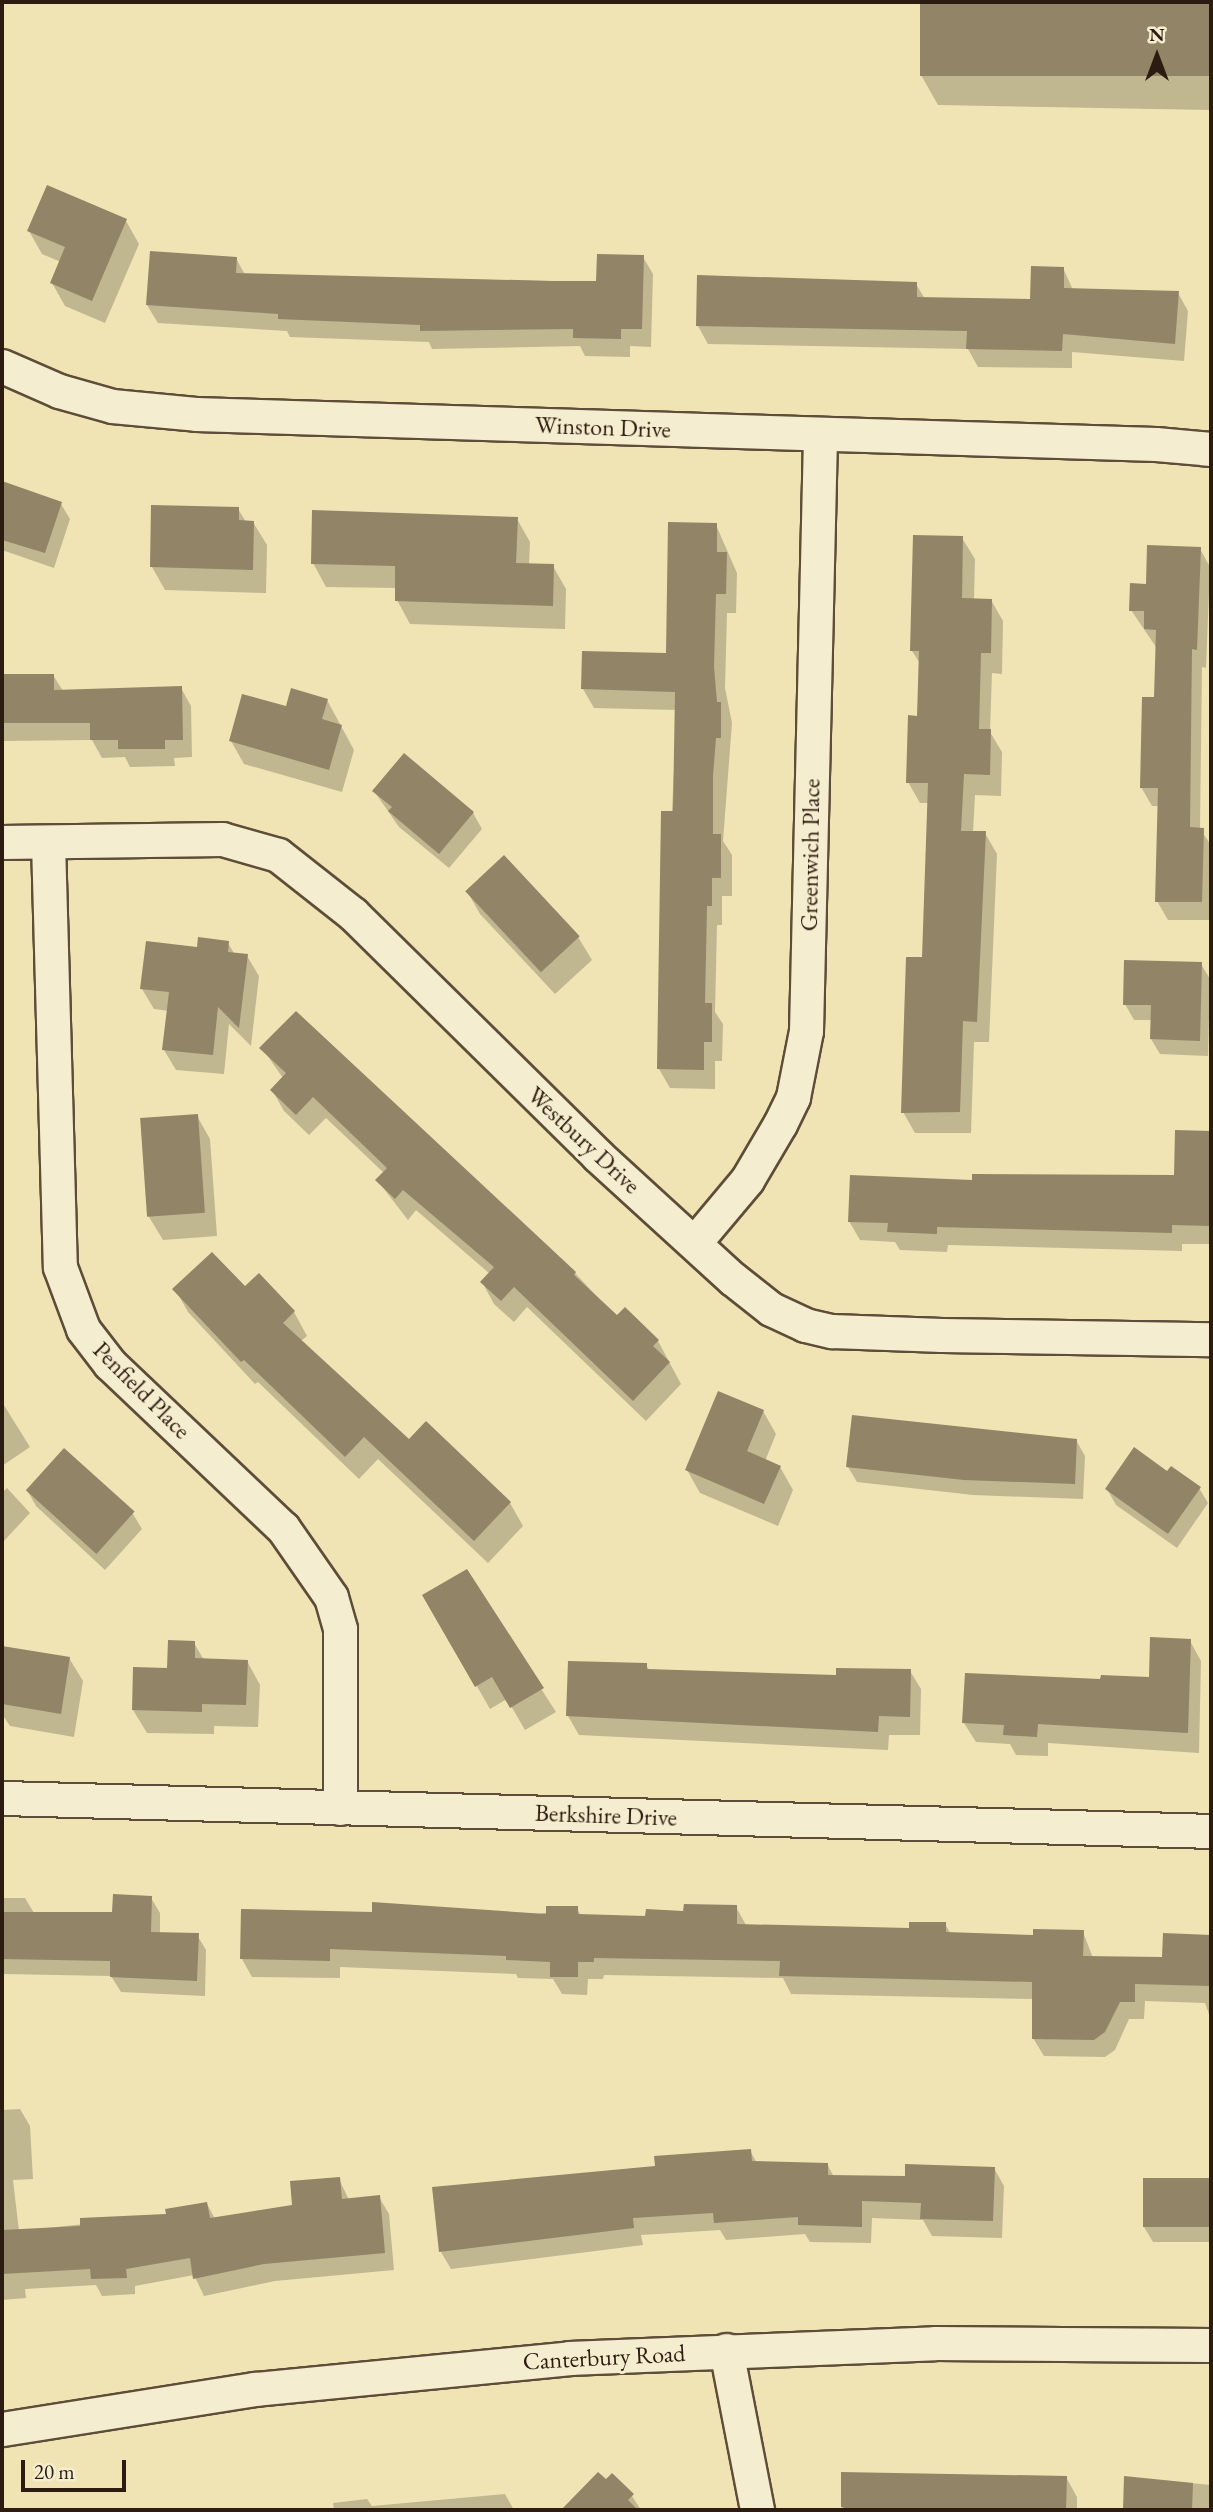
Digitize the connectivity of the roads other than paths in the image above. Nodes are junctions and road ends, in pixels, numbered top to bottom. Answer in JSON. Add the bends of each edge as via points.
{"nodes":[{"id":1,"x":2,"y":366,"type":"edge"},
{"id":2,"x":820,"y":436,"type":"junction"},
{"id":3,"x":1211,"y":449,"type":"edge"},
{"id":4,"x":2,"y":842,"type":"edge"},
{"id":5,"x":48,"y":842,"type":"junction"},
{"id":6,"x":695,"y":1242,"type":"junction"},
{"id":7,"x":1211,"y":1339,"type":"edge"},
{"id":8,"x":2,"y":1798,"type":"edge"},
{"id":9,"x":340,"y":1808,"type":"junction"},
{"id":10,"x":1211,"y":1831,"type":"edge"},
{"id":11,"x":1211,"y":2346,"type":"edge"},
{"id":12,"x":726,"y":2350,"type":"junction"},
{"id":13,"x":2,"y":2429,"type":"edge"},
{"id":14,"x":757,"y":2510,"type":"edge"}],
"edges":[{"from":1,"to":2,"type":"street","name":"Winston Drive","via":[[59,391],[112,406],[196,414]]},
{"from":2,"to":3,"type":"street","name":"Winston Drive"},
{"from":2,"to":6,"type":"street","name":"Greenwich Place","via":[[806,1031],[793,1097],[780,1124],[747,1180]]},
{"from":4,"to":5,"type":"street","name":"Westbury Drive"},
{"from":5,"to":6,"type":"street","name":"Westbury Drive","via":[[222,839],[278,855],[353,914],[597,1155]]},
{"from":5,"to":9,"type":"street","name":"Penfield Place","via":[[60,1267],[83,1329],[110,1364],[283,1528],[331,1597],[340,1629]]},
{"from":6,"to":7,"type":"street","name":"Westbury Drive","via":[[771,1309],[832,1331]]},
{"from":8,"to":9,"type":"street","name":"Berkshire Drive"},
{"from":9,"to":10,"type":"street","name":"Berkshire Drive"},
{"from":11,"to":12,"type":"street","name":"Canterbury Road","via":[[935,2343]]},
{"from":12,"to":13,"type":"street","name":"Canterbury Road","via":[[418,2371],[255,2389]]},
{"from":12,"to":14,"type":"street"}]}
